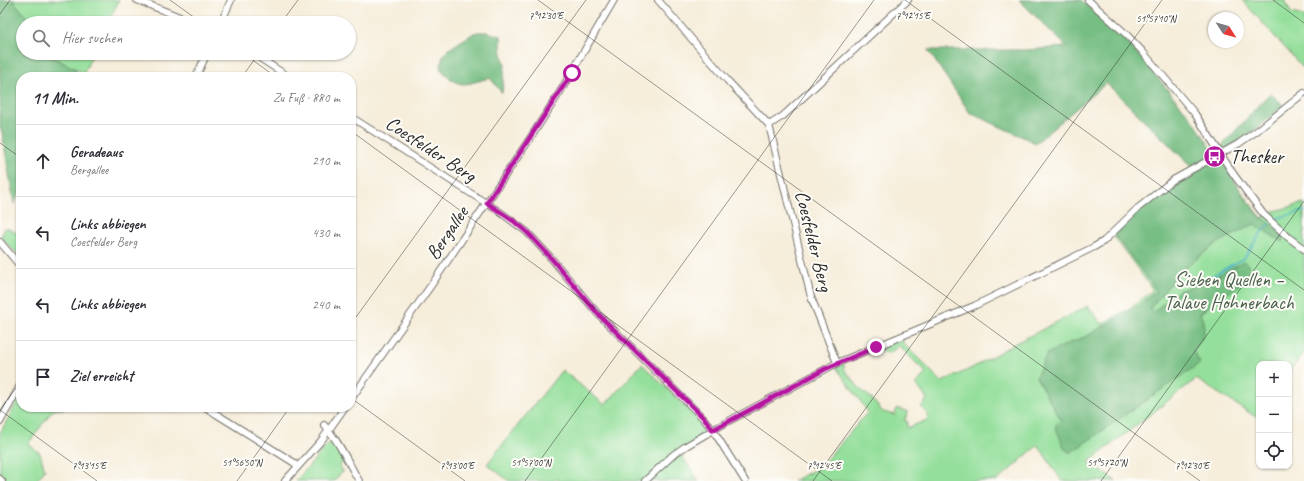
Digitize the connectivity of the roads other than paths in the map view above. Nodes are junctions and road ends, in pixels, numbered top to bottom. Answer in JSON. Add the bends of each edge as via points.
{"nodes":[{"id":1,"x":137,"y":0,"type":"edge"},
{"id":2,"x":231,"y":0,"type":"edge"},
{"id":3,"x":614,"y":0,"type":"edge"},
{"id":4,"x":658,"y":0,"type":"edge"},
{"id":5,"x":908,"y":0,"type":"edge"},
{"id":6,"x":1088,"y":0,"type":"edge"},
{"id":7,"x":177,"y":16,"type":"edge"},
{"id":8,"x":224,"y":16,"type":"edge"},
{"id":9,"x":204,"y":60,"type":"edge"},
{"id":10,"x":263,"y":60,"type":"edge"},
{"id":11,"x":198,"y":72,"type":"edge"},
{"id":12,"x":281,"y":72,"type":"edge"},
{"id":13,"x":1304,"y":93,"type":"edge"},
{"id":14,"x":356,"y":120,"type":"edge"},
{"id":15,"x":769,"y":125,"type":"junction"},
{"id":16,"x":1220,"y":154,"type":"junction"},
{"id":17,"x":487,"y":203,"type":"junction"},
{"id":18,"x":0,"y":242,"type":"edge"},
{"id":19,"x":1304,"y":249,"type":"edge"},
{"id":20,"x":16,"y":261,"type":"edge"},
{"id":21,"x":837,"y":363,"type":"junction"},
{"id":22,"x":356,"y":392,"type":"edge"},
{"id":23,"x":16,"y":393,"type":"edge"},
{"id":24,"x":213,"y":412,"type":"edge"},
{"id":25,"x":342,"y":412,"type":"edge"},
{"id":26,"x":0,"y":422,"type":"edge"},
{"id":27,"x":324,"y":426,"type":"dead end"},
{"id":28,"x":329,"y":430,"type":"junction"},
{"id":29,"x":713,"y":430,"type":"junction"},
{"id":30,"x":298,"y":467,"type":"junction"},
{"id":31,"x":0,"y":479,"type":"edge"},
{"id":32,"x":2,"y":481,"type":"edge"},
{"id":33,"x":285,"y":481,"type":"edge"},
{"id":34,"x":359,"y":481,"type":"edge"},
{"id":35,"x":645,"y":481,"type":"edge"},
{"id":36,"x":745,"y":481,"type":"edge"}],
"edges":[{"from":1,"to":7,"type":"street"},
{"from":2,"to":8,"type":"street"},
{"from":3,"to":17,"type":"street","name":"Bergallee","via":[[560,92]]},
{"from":4,"to":15,"type":"street","name":"Coesfelder Berg"},
{"from":5,"to":15,"type":"street","via":[[783,116]]},
{"from":6,"to":16,"type":"street","via":[[1142,51],[1195,114]]},
{"from":9,"to":11,"type":"street"},
{"from":10,"to":12,"type":"street"},
{"from":13,"to":16,"type":"street","via":[[1258,130]]},
{"from":14,"to":17,"type":"street","name":"Coesfelder Berg"},
{"from":15,"to":21,"type":"street","name":"Coesfelder Berg","via":[[811,298]]},
{"from":16,"to":19,"type":"street","via":[[1264,215]]},
{"from":16,"to":21,"type":"street","via":[[1173,180],[1094,247],[974,306]]},
{"from":17,"to":22,"type":"street","name":"Bergallee"},
{"from":17,"to":29,"type":"street","name":"Coesfelder Berg","via":[[515,222],[534,240],[598,314],[704,418]]},
{"from":18,"to":20,"type":"street"},
{"from":21,"to":29,"type":"street"},
{"from":23,"to":26,"type":"street"},
{"from":24,"to":30,"type":"street"},
{"from":25,"to":28,"type":"street"},
{"from":27,"to":28,"type":"street"},
{"from":28,"to":30,"type":"street"},
{"from":28,"to":34,"type":"street"},
{"from":29,"to":35,"type":"street","via":[[673,455]]},
{"from":29,"to":36,"type":"street","name":"Coesfelder Berg"},
{"from":30,"to":33,"type":"street"},
{"from":31,"to":32,"type":"street"}]}
